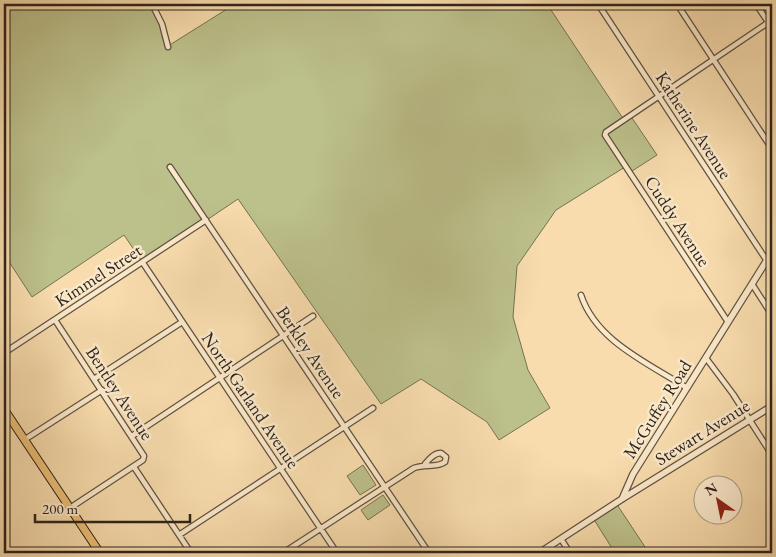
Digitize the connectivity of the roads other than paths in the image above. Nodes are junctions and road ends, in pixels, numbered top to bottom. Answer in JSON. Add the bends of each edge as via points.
{"nodes":[{"id":1,"x":152,"y":4,"type":"edge"},
{"id":2,"x":598,"y":4,"type":"edge"},
{"id":3,"x":677,"y":4,"type":"edge"},
{"id":4,"x":756,"y":4,"type":"edge"},
{"id":5,"x":770,"y":22,"type":"edge"},
{"id":6,"x":772,"y":28,"type":"edge"},
{"id":7,"x":168,"y":46,"type":"dead end"},
{"id":8,"x":714,"y":59,"type":"junction"},
{"id":9,"x":658,"y":96,"type":"junction"},
{"id":10,"x":772,"y":149,"type":"edge"},
{"id":11,"x":170,"y":167,"type":"dead end"},
{"id":12,"x":206,"y":220,"type":"junction"},
{"id":13,"x":772,"y":252,"type":"edge"},
{"id":14,"x":767,"y":261,"type":"junction"},
{"id":15,"x":143,"y":262,"type":"junction"},
{"id":16,"x":752,"y":284,"type":"junction"},
{"id":17,"x":581,"y":294,"type":"dead end"},
{"id":18,"x":772,"y":315,"type":"edge"},
{"id":19,"x":313,"y":316,"type":"dead end"},
{"id":20,"x":55,"y":320,"type":"junction"},
{"id":21,"x":182,"y":322,"type":"junction"},
{"id":22,"x":728,"y":322,"type":"junction"},
{"id":23,"x":283,"y":336,"type":"junction"},
{"id":24,"x":4,"y":353,"type":"edge"},
{"id":25,"x":706,"y":358,"type":"junction"},
{"id":26,"x":220,"y":378,"type":"junction"},
{"id":27,"x":94,"y":379,"type":"junction"},
{"id":28,"x":687,"y":388,"type":"junction"},
{"id":29,"x":102,"y":390,"type":"junction"},
{"id":30,"x":772,"y":406,"type":"edge"},
{"id":31,"x":373,"y":408,"type":"dead end"},
{"id":32,"x":4,"y":409,"type":"edge"},
{"id":33,"x":749,"y":421,"type":"junction"},
{"id":34,"x":345,"y":427,"type":"junction"},
{"id":35,"x":132,"y":436,"type":"junction"},
{"id":36,"x":24,"y":440,"type":"junction"},
{"id":37,"x":772,"y":455,"type":"edge"},
{"id":38,"x":424,"y":464,"type":"dead end"},
{"id":39,"x":134,"y":467,"type":"junction"},
{"id":40,"x":280,"y":469,"type":"junction"},
{"id":41,"x":385,"y":487,"type":"junction"},
{"id":42,"x":622,"y":499,"type":"junction"},
{"id":43,"x":70,"y":508,"type":"junction"},
{"id":44,"x":321,"y":529,"type":"junction"},
{"id":45,"x":179,"y":535,"type":"junction"},
{"id":46,"x":560,"y":539,"type":"junction"},
{"id":47,"x":100,"y":553,"type":"edge"},
{"id":48,"x":191,"y":553,"type":"edge"},
{"id":49,"x":283,"y":553,"type":"edge"},
{"id":50,"x":337,"y":553,"type":"edge"},
{"id":51,"x":429,"y":553,"type":"edge"},
{"id":52,"x":539,"y":553,"type":"edge"},
{"id":53,"x":570,"y":553,"type":"edge"}],
"edges":[{"from":1,"to":7,"type":"street"},
{"from":2,"to":9,"type":"street","name":"Katherine Avenue"},
{"from":3,"to":8,"type":"street"},
{"from":4,"to":5,"type":"street"},
{"from":5,"to":6,"type":"street"},
{"from":5,"to":8,"type":"street"},
{"from":8,"to":9,"type":"street"},
{"from":8,"to":10,"type":"street"},
{"from":9,"to":14,"type":"street","name":"Katherine Avenue"},
{"from":9,"to":22,"type":"street","name":"Cuddy Avenue","via":[[604,135]]},
{"from":11,"to":12,"type":"street","name":"Berkley Avenue"},
{"from":12,"to":15,"type":"street","name":"Kimmel Street"},
{"from":12,"to":23,"type":"street","name":"Berkley Avenue"},
{"from":13,"to":14,"type":"street","name":"McGuffey Road"},
{"from":14,"to":16,"type":"street","name":"McGuffey Road"},
{"from":15,"to":20,"type":"street","name":"Kimmel Street"},
{"from":15,"to":21,"type":"street","name":"North Garland Avenue"},
{"from":16,"to":18,"type":"street"},
{"from":16,"to":22,"type":"street","name":"McGuffey Road"},
{"from":17,"to":28,"type":"street","via":[[593,320],[610,338]]},
{"from":19,"to":23,"type":"street"},
{"from":20,"to":24,"type":"street","name":"Kimmel Street"},
{"from":20,"to":27,"type":"street","name":"Bentley Avenue"},
{"from":21,"to":26,"type":"street","name":"North Garland Avenue"},
{"from":21,"to":27,"type":"street"},
{"from":22,"to":25,"type":"street","name":"McGuffey Road"},
{"from":23,"to":26,"type":"street"},
{"from":23,"to":34,"type":"street","name":"Berkley Avenue"},
{"from":25,"to":28,"type":"street","name":"McGuffey Road"},
{"from":25,"to":33,"type":"street"},
{"from":26,"to":35,"type":"street"},
{"from":26,"to":40,"type":"street","name":"North Garland Avenue"},
{"from":27,"to":29,"type":"street","name":"Bentley Avenue"},
{"from":28,"to":42,"type":"street","name":"McGuffey Road","via":[[633,474]]},
{"from":29,"to":35,"type":"street","name":"Bentley Avenue"},
{"from":29,"to":36,"type":"street"},
{"from":30,"to":33,"type":"street","name":"Stewart Avenue"},
{"from":31,"to":34,"type":"street"},
{"from":32,"to":36,"type":"main road"},
{"from":33,"to":37,"type":"street"},
{"from":33,"to":42,"type":"street","name":"Stewart Avenue"},
{"from":34,"to":40,"type":"street"},
{"from":34,"to":41,"type":"street","name":"Berkley Avenue"},
{"from":35,"to":39,"type":"street","name":"Bentley Avenue","via":[[144,456]]},
{"from":36,"to":43,"type":"main road"},
{"from":38,"to":41,"type":"street"},
{"from":39,"to":43,"type":"street"},
{"from":39,"to":45,"type":"street","name":"Bentley Avenue"},
{"from":40,"to":44,"type":"street","name":"North Garland Avenue"},
{"from":40,"to":45,"type":"street"},
{"from":41,"to":44,"type":"street"},
{"from":41,"to":51,"type":"street","name":"Berkley Avenue"},
{"from":42,"to":46,"type":"street"},
{"from":43,"to":47,"type":"main road"},
{"from":44,"to":49,"type":"street"},
{"from":44,"to":50,"type":"street","name":"North Garland Avenue"},
{"from":45,"to":48,"type":"street","name":"Bentley Avenue"},
{"from":46,"to":52,"type":"street"},
{"from":46,"to":53,"type":"street"}]}
